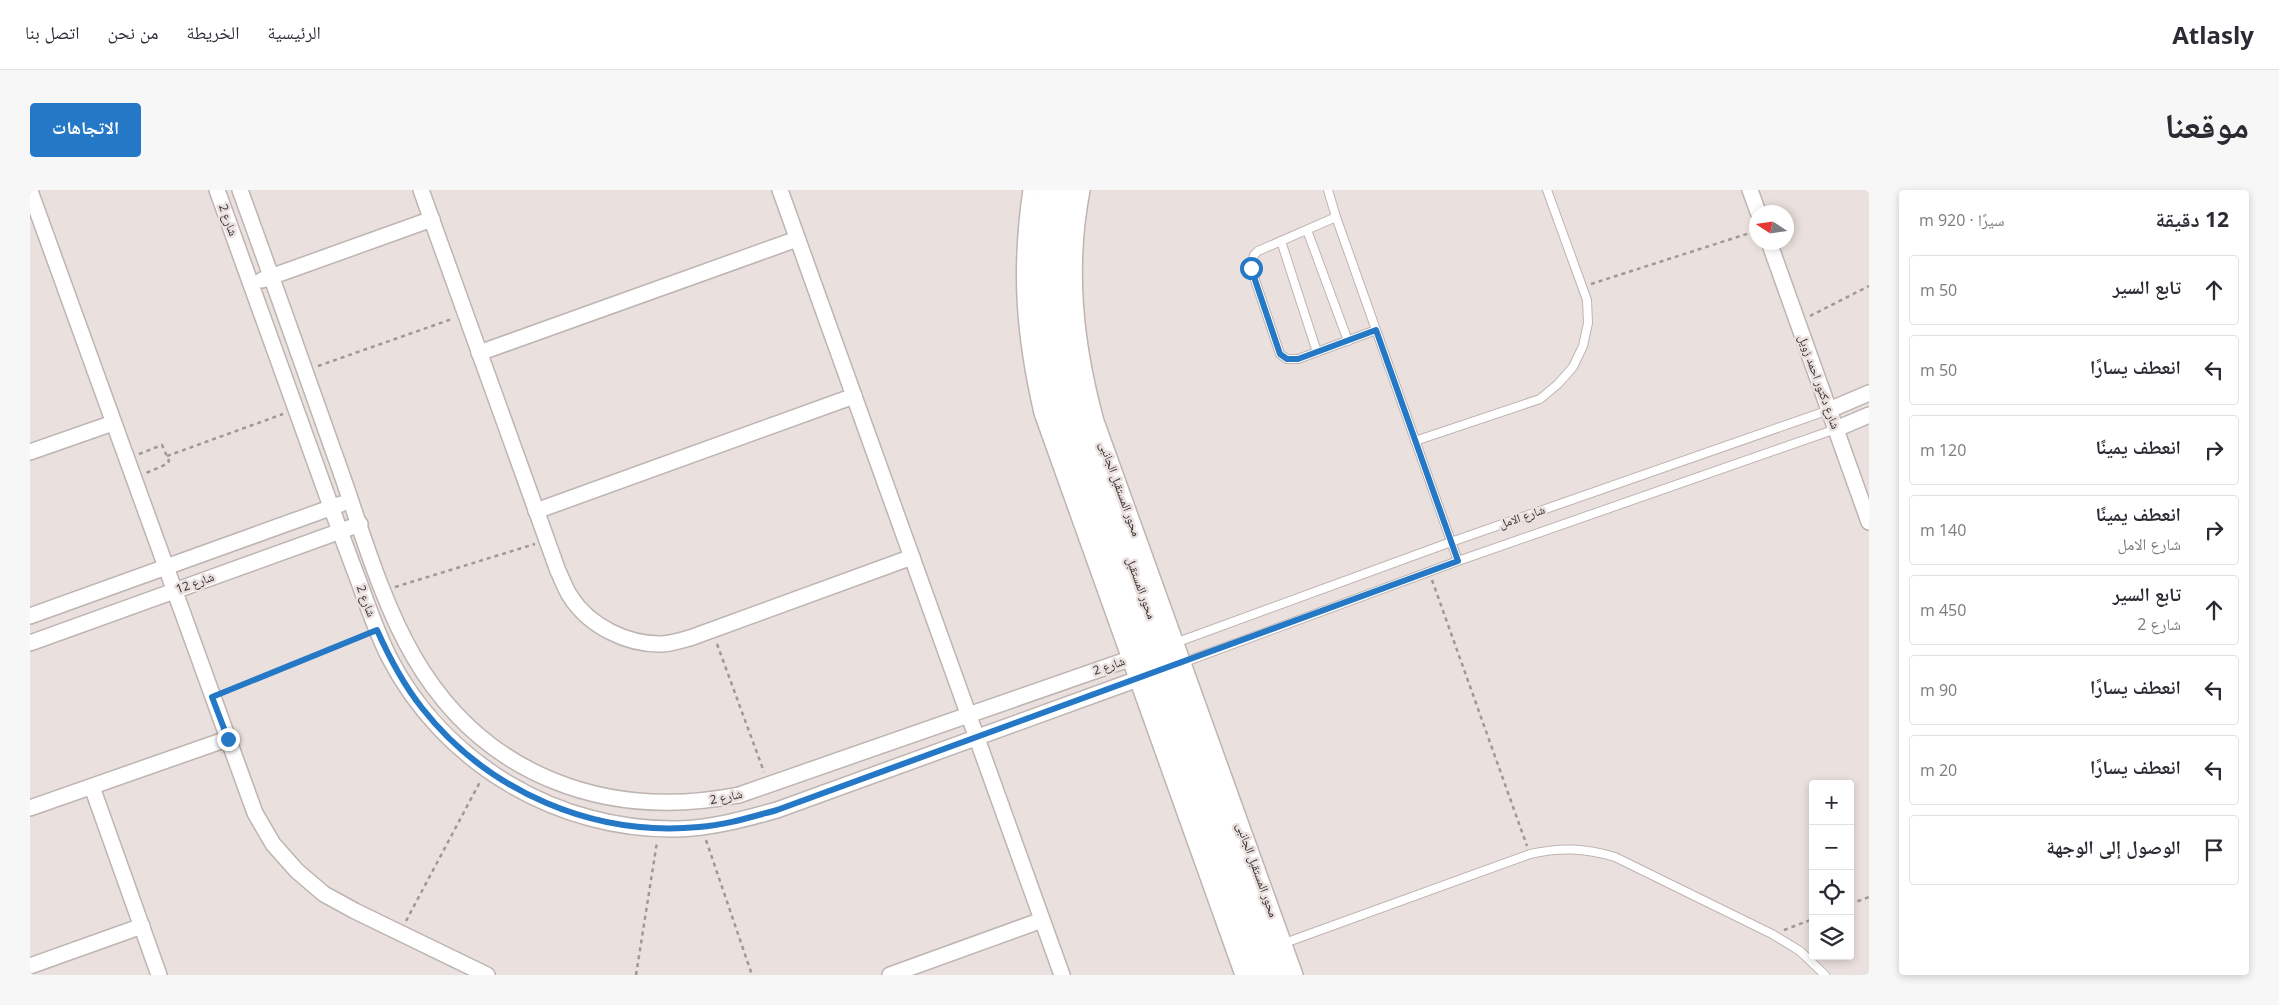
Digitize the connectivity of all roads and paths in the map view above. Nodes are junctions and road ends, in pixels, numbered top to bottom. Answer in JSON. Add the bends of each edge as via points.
{"nodes":[{"id":1,"x":217,"y":190,"type":"edge"},
{"id":2,"x":240,"y":190,"type":"edge"},
{"id":3,"x":421,"y":190,"type":"edge"},
{"id":4,"x":780,"y":190,"type":"edge"},
{"id":5,"x":1031,"y":190,"type":"edge"},
{"id":6,"x":1049,"y":190,"type":"edge"},
{"id":7,"x":1068,"y":190,"type":"edge"},
{"id":8,"x":1082,"y":190,"type":"edge"},
{"id":9,"x":1328,"y":190,"type":"edge"},
{"id":10,"x":1547,"y":190,"type":"edge"},
{"id":11,"x":1750,"y":190,"type":"edge"},
{"id":12,"x":30,"y":192,"type":"edge"},
{"id":13,"x":1755,"y":205,"type":"edge"},
{"id":14,"x":1336,"y":218,"type":"junction"},
{"id":15,"x":432,"y":219,"type":"junction"},
{"id":16,"x":1307,"y":230,"type":"junction"},
{"id":17,"x":1749,"y":233,"type":"edge"},
{"id":18,"x":797,"y":238,"type":"junction"},
{"id":19,"x":1281,"y":241,"type":"junction"},
{"id":20,"x":1772,"y":250,"type":"edge"},
{"id":21,"x":271,"y":277,"type":"junction"},
{"id":22,"x":251,"y":284,"type":"junction"},
{"id":23,"x":1869,"y":286,"type":"edge"},
{"id":24,"x":1582,"y":287,"type":"junction"},
{"id":25,"x":466,"y":315,"type":"junction"},
{"id":26,"x":1798,"y":322,"type":"junction"},
{"id":27,"x":1376,"y":330,"type":"junction"},
{"id":28,"x":1348,"y":341,"type":"junction"},
{"id":29,"x":1317,"y":352,"type":"junction"},
{"id":30,"x":479,"y":353,"type":"junction"},
{"id":31,"x":305,"y":371,"type":"junction"},
{"id":32,"x":1869,"y":393,"type":"edge"},
{"id":33,"x":854,"y":396,"type":"junction"},
{"id":34,"x":296,"y":410,"type":"junction"},
{"id":35,"x":1829,"y":410,"type":"junction"},
{"id":36,"x":1869,"y":416,"type":"edge"},
{"id":37,"x":113,"y":423,"type":"junction"},
{"id":38,"x":1836,"y":429,"type":"junction"},
{"id":39,"x":1415,"y":441,"type":"junction"},
{"id":40,"x":30,"y":452,"type":"edge"},
{"id":41,"x":167,"y":456,"type":"junction"},
{"id":42,"x":126,"y":459,"type":"junction"},
{"id":43,"x":133,"y":478,"type":"junction"},
{"id":44,"x":351,"y":500,"type":"junction"},
{"id":45,"x":331,"y":508,"type":"junction"},
{"id":46,"x":536,"y":511,"type":"junction"},
{"id":47,"x":1869,"y":522,"type":"edge"},
{"id":48,"x":360,"y":524,"type":"junction"},
{"id":49,"x":340,"y":532,"type":"junction"},
{"id":50,"x":547,"y":540,"type":"junction"},
{"id":51,"x":1451,"y":542,"type":"junction"},
{"id":52,"x":912,"y":557,"type":"junction"},
{"id":53,"x":1458,"y":561,"type":"junction"},
{"id":54,"x":165,"y":568,"type":"junction"},
{"id":55,"x":1429,"y":571,"type":"junction"},
{"id":56,"x":174,"y":591,"type":"junction"},
{"id":57,"x":384,"y":591,"type":"junction"},
{"id":58,"x":30,"y":616,"type":"edge"},
{"id":59,"x":377,"y":630,"type":"junction"},
{"id":60,"x":712,"y":630,"type":"junction"},
{"id":61,"x":30,"y":643,"type":"edge"},
{"id":62,"x":1153,"y":650,"type":"junction"},
{"id":63,"x":1160,"y":671,"type":"junction"},
{"id":64,"x":212,"y":697,"type":"junction"},
{"id":65,"x":969,"y":715,"type":"junction"},
{"id":66,"x":977,"y":737,"type":"junction"},
{"id":67,"x":228,"y":739,"type":"junction"},
{"id":68,"x":486,"y":770,"type":"junction"},
{"id":69,"x":769,"y":785,"type":"junction"},
{"id":70,"x":92,"y":787,"type":"junction"},
{"id":71,"x":30,"y":808,"type":"edge"},
{"id":72,"x":701,"y":827,"type":"junction"},
{"id":73,"x":659,"y":828,"type":"junction"},
{"id":74,"x":1530,"y":854,"type":"junction"},
{"id":75,"x":1869,"y":897,"type":"edge"},
{"id":76,"x":1854,"y":903,"type":"edge"},
{"id":77,"x":1042,"y":920,"type":"junction"},
{"id":78,"x":1809,"y":920,"type":"edge"},
{"id":79,"x":142,"y":926,"type":"junction"},
{"id":80,"x":400,"y":933,"type":"junction"},
{"id":81,"x":1772,"y":934,"type":"junction"},
{"id":82,"x":1277,"y":945,"type":"junction"},
{"id":83,"x":33,"y":969,"type":"edge"},
{"id":84,"x":895,"y":974,"type":"edge"},
{"id":85,"x":159,"y":975,"type":"edge"},
{"id":86,"x":487,"y":975,"type":"edge"},
{"id":87,"x":636,"y":975,"type":"edge"},
{"id":88,"x":752,"y":975,"type":"edge"},
{"id":89,"x":1062,"y":975,"type":"edge"},
{"id":90,"x":1243,"y":975,"type":"edge"},
{"id":91,"x":1260,"y":975,"type":"edge"},
{"id":92,"x":1280,"y":975,"type":"edge"},
{"id":93,"x":1295,"y":975,"type":"edge"},
{"id":94,"x":1825,"y":975,"type":"edge"}],
"edges":[{"from":1,"to":22,"type":"street","name":"شارع 2"},
{"from":2,"to":21,"type":"street","name":"شارع 2"},
{"from":3,"to":15,"type":"street"},
{"from":4,"to":18,"type":"street"},
{"from":5,"to":62,"type":"street","name":"محور المستقبل الجانبى","via":[[1023,273],[1025,320],[1031,367],[1042,413]]},
{"from":6,"to":62,"type":"street","name":"محور المستقبل","via":[[1041,275],[1043,322],[1052,388],[1062,425]]},
{"from":7,"to":62,"type":"street","name":"محور المستقبل","via":[[1060,261],[1060,302],[1070,382]]},
{"from":8,"to":62,"type":"street","name":"محور المستقبل الجانبى","via":[[1074,253],[1073,296],[1077,338],[1084,380]]},
{"from":9,"to":14,"type":"lane"},
{"from":10,"to":24,"type":"lane"},
{"from":11,"to":13,"type":"street"},
{"from":12,"to":37,"type":"street"},
{"from":14,"to":16,"type":"lane"},
{"from":14,"to":27,"type":"lane"},
{"from":15,"to":21,"type":"street"},
{"from":15,"to":25,"type":"street"},
{"from":16,"to":19,"type":"lane"},
{"from":16,"to":28,"type":"lane"},
{"from":17,"to":24,"type":"path"},
{"from":18,"to":30,"type":"street"},
{"from":18,"to":33,"type":"street"},
{"from":19,"to":29,"type":"lane"},
{"from":19,"to":29,"type":"lane","via":[[1254,255],[1251,268],[1280,354],[1292,360]]},
{"from":20,"to":26,"type":"street","name":"شارع دكتور احمد زويل"},
{"from":21,"to":22,"type":"street"},
{"from":21,"to":31,"type":"street","name":"شارع 2"},
{"from":22,"to":34,"type":"street","name":"شارع 2"},
{"from":23,"to":26,"type":"path"},
{"from":24,"to":39,"type":"lane","via":[[1587,300],[1588,323],[1583,346],[1573,367],[1558,384],[1540,399]]},
{"from":25,"to":30,"type":"street"},
{"from":25,"to":31,"type":"path"},
{"from":26,"to":35,"type":"street","name":"شارع دكتور احمد زويل"},
{"from":27,"to":28,"type":"lane"},
{"from":27,"to":39,"type":"lane"},
{"from":28,"to":29,"type":"lane"},
{"from":30,"to":46,"type":"street"},
{"from":31,"to":44,"type":"street","name":"شارع 2"},
{"from":32,"to":35,"type":"street","name":"شارع الامل"},
{"from":33,"to":46,"type":"street"},
{"from":33,"to":52,"type":"street"},
{"from":34,"to":41,"type":"path"},
{"from":34,"to":45,"type":"street","name":"شارع 2"},
{"from":35,"to":38,"type":"street","name":"شارع دكتور احمد زويل"},
{"from":35,"to":51,"type":"lane","name":"شارع الامل"},
{"from":36,"to":38,"type":"street","name":"شارع الامل"},
{"from":37,"to":40,"type":"street"},
{"from":37,"to":42,"type":"street"},
{"from":38,"to":47,"type":"street","name":"شارع دكتور احمد زويل"},
{"from":38,"to":53,"type":"lane","name":"شارع الامل"},
{"from":39,"to":51,"type":"lane"},
{"from":41,"to":42,"type":"path","via":[[161,445]]},
{"from":41,"to":43,"type":"path","via":[[167,464]]},
{"from":42,"to":43,"type":"street"},
{"from":43,"to":54,"type":"street"},
{"from":44,"to":45,"type":"street","name":"شارع 12"},
{"from":44,"to":48,"type":"street","name":"شارع 2"},
{"from":45,"to":49,"type":"street","name":"شارع 2"},
{"from":45,"to":54,"type":"street","name":"شارع 12"},
{"from":46,"to":50,"type":"street"},
{"from":48,"to":49,"type":"street","name":"شارع 12"},
{"from":48,"to":57,"type":"street","name":"شارع 2"},
{"from":49,"to":56,"type":"street","name":"شارع 12"},
{"from":49,"to":59,"type":"street","name":"شارع 2"},
{"from":50,"to":57,"type":"path"},
{"from":50,"to":60,"type":"street","via":[[570,596],[588,617],[610,632],[636,641],[663,644]]},
{"from":51,"to":53,"type":"lane"},
{"from":51,"to":62,"type":"lane","name":"شارع الامل"},
{"from":52,"to":60,"type":"street"},
{"from":52,"to":65,"type":"street"},
{"from":53,"to":55,"type":"lane","name":"شارع الامل"},
{"from":54,"to":56,"type":"street"},
{"from":54,"to":58,"type":"street","name":"شارع 12"},
{"from":55,"to":63,"type":"lane","name":"شارع الامل"},
{"from":55,"to":74,"type":"path"},
{"from":56,"to":61,"type":"street","name":"شارع 12"},
{"from":56,"to":64,"type":"street"},
{"from":57,"to":69,"type":"street","name":"شارع 2","via":[[413,656],[430,683],[472,730],[524,767],[582,792],[644,803],[707,801]]},
{"from":59,"to":64,"type":"path"},
{"from":59,"to":68,"type":"street","name":"شارع 2","via":[[389,657],[422,708],[457,746]]},
{"from":60,"to":69,"type":"path"},
{"from":62,"to":63,"type":"street","name":"محور المستقبل"},
{"from":62,"to":63,"type":"street","name":"محور المستقبل الجانبى"},
{"from":62,"to":65,"type":"street","name":"شارع 2"},
{"from":63,"to":66,"type":"street","name":"شارع 2"},
{"from":63,"to":82,"type":"street","name":"محور المستقبل"},
{"from":63,"to":90,"type":"street","name":"محور المستقبل الجانبى"},
{"from":63,"to":91,"type":"street","name":"محور المستقبل"},
{"from":64,"to":67,"type":"street"},
{"from":65,"to":66,"type":"street"},
{"from":65,"to":69,"type":"street","name":"شارع 2"},
{"from":66,"to":72,"type":"street","name":"شارع 2","via":[[777,810],[740,821]]},
{"from":66,"to":77,"type":"street"},
{"from":67,"to":70,"type":"street"},
{"from":67,"to":80,"type":"street","via":[[255,813],[273,844],[324,894]]},
{"from":68,"to":73,"type":"street","name":"شارع 2","via":[[526,794],[568,812],[620,825]]},
{"from":68,"to":80,"type":"path"},
{"from":70,"to":71,"type":"street"},
{"from":70,"to":79,"type":"street"},
{"from":72,"to":73,"type":"street","name":"شارع 2"},
{"from":72,"to":88,"type":"path"},
{"from":73,"to":87,"type":"path"},
{"from":74,"to":81,"type":"lane","via":[[1551,849],[1594,850],[1615,857]]},
{"from":74,"to":82,"type":"lane"},
{"from":75,"to":76,"type":"path"},
{"from":77,"to":84,"type":"street"},
{"from":77,"to":89,"type":"street"},
{"from":78,"to":81,"type":"path"},
{"from":79,"to":83,"type":"street"},
{"from":79,"to":85,"type":"street"},
{"from":80,"to":86,"type":"street"},
{"from":81,"to":94,"type":"lane","via":[[1800,951]]},
{"from":82,"to":92,"type":"street","name":"محور المستقبل"},
{"from":82,"to":93,"type":"street"}]}
